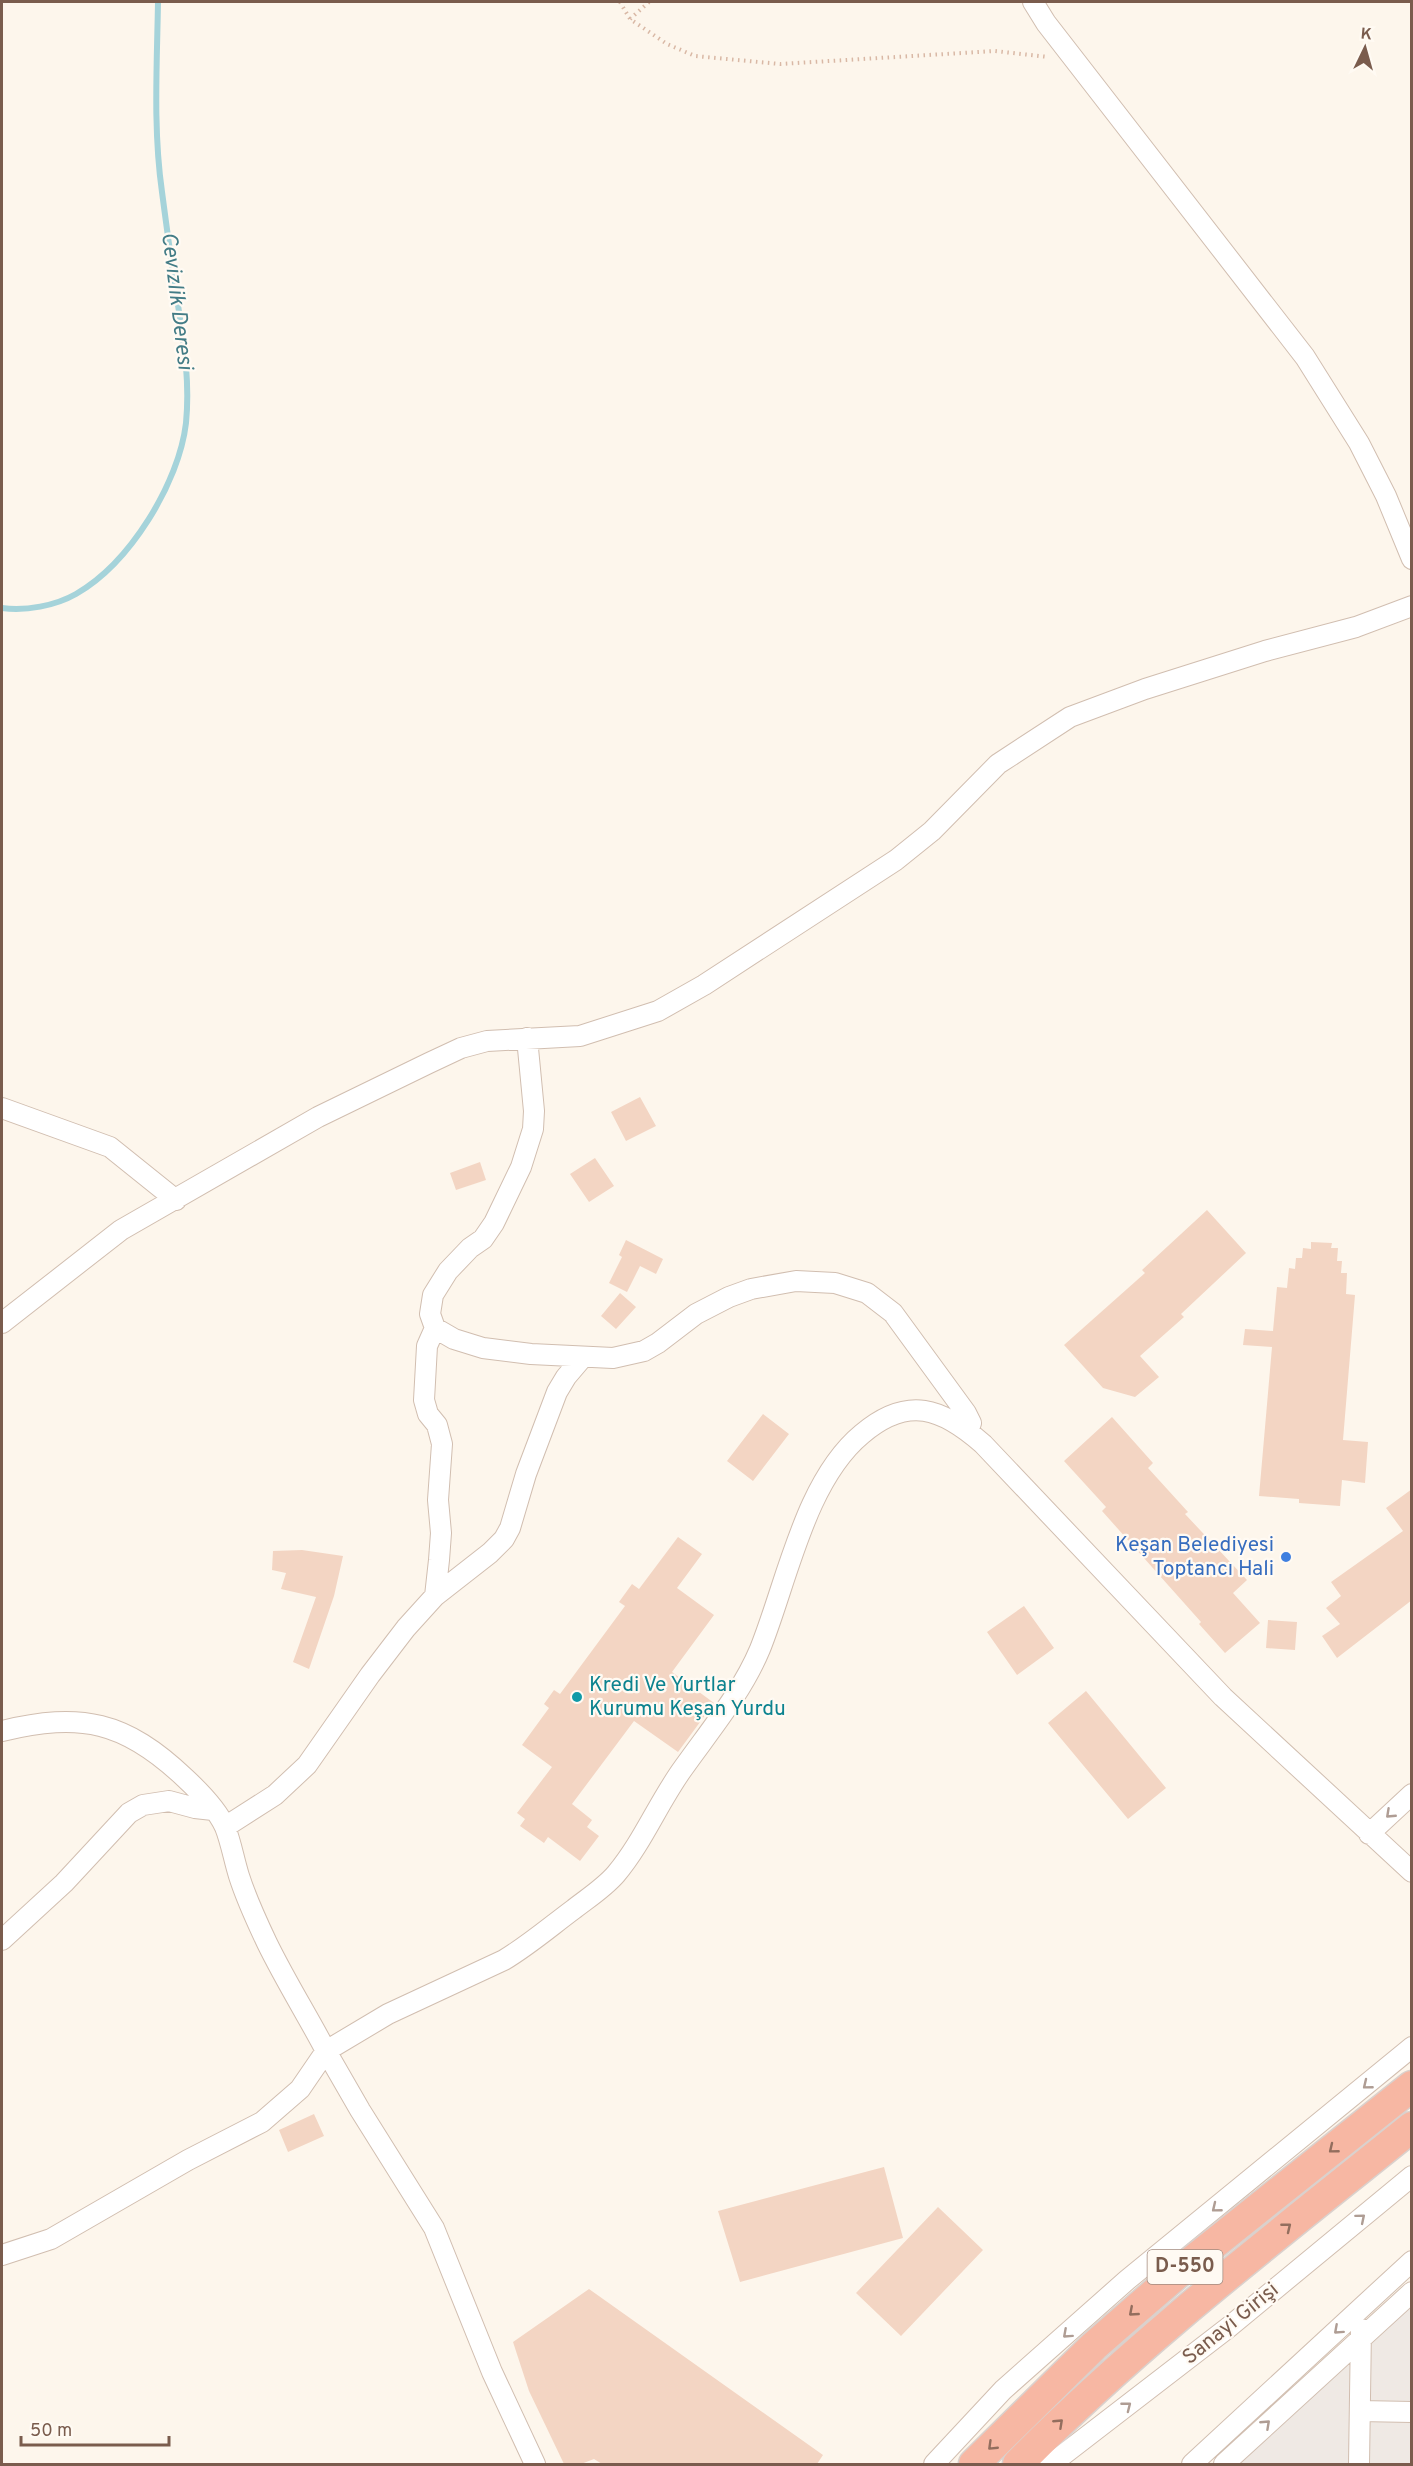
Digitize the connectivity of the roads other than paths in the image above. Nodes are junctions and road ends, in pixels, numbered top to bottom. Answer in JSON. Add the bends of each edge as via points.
{"nodes":[{"id":1,"x":1033,"y":2,"type":"edge"},
{"id":2,"x":1412,"y":559,"type":"edge"},
{"id":3,"x":1412,"y":606,"type":"edge"},
{"id":4,"x":527,"y":1038,"type":"junction"},
{"id":5,"x":2,"y":1108,"type":"edge"},
{"id":6,"x":176,"y":1200,"type":"junction"},
{"id":7,"x":2,"y":1323,"type":"edge"},
{"id":8,"x":435,"y":1328,"type":"junction"},
{"id":9,"x":584,"y":1357,"type":"junction"},
{"id":10,"x":968,"y":1431,"type":"junction"},
{"id":11,"x":435,"y":1596,"type":"junction"},
{"id":12,"x":2,"y":1731,"type":"edge"},
{"id":13,"x":1412,"y":1794,"type":"edge"},
{"id":14,"x":213,"y":1810,"type":"junction"},
{"id":15,"x":225,"y":1827,"type":"junction"},
{"id":16,"x":1369,"y":1834,"type":"junction"},
{"id":17,"x":1412,"y":1872,"type":"edge"},
{"id":18,"x":2,"y":1940,"type":"edge"},
{"id":19,"x":1412,"y":2047,"type":"edge"},
{"id":20,"x":326,"y":2051,"type":"junction"},
{"id":21,"x":1412,"y":2086,"type":"edge"},
{"id":22,"x":1412,"y":2127,"type":"edge"},
{"id":23,"x":1412,"y":2176,"type":"edge"},
{"id":24,"x":2,"y":2256,"type":"edge"},
{"id":25,"x":1412,"y":2261,"type":"edge"},
{"id":26,"x":1412,"y":2292,"type":"edge"},
{"id":27,"x":1361,"y":2309,"type":"junction"},
{"id":28,"x":1361,"y":2337,"type":"junction"},
{"id":29,"x":1360,"y":2411,"type":"junction"},
{"id":30,"x":1412,"y":2412,"type":"edge"},
{"id":31,"x":535,"y":2464,"type":"edge"},
{"id":32,"x":934,"y":2464,"type":"edge"},
{"id":33,"x":974,"y":2464,"type":"edge"},
{"id":34,"x":1018,"y":2464,"type":"edge"},
{"id":35,"x":1046,"y":2464,"type":"edge"},
{"id":36,"x":1192,"y":2464,"type":"edge"},
{"id":37,"x":1224,"y":2464,"type":"edge"},
{"id":38,"x":1359,"y":2464,"type":"edge"}],
"edges":[{"from":1,"to":2,"type":"street","via":[[1305,357],[1359,443]]},
{"from":3,"to":4,"type":"street","via":[[1070,717],[998,764],[932,831],[896,860],[704,985],[658,1011],[611,1027],[572,1038]]},
{"from":4,"to":6,"type":"street","via":[[473,1044],[429,1062],[318,1117]]},
{"from":4,"to":8,"type":"street","via":[[534,1111],[521,1167],[489,1231],[448,1271],[433,1295],[430,1314]]},
{"from":5,"to":6,"type":"street","via":[[110,1147]]},
{"from":6,"to":7,"type":"street","via":[[121,1230]]},
{"from":8,"to":9,"type":"street","via":[[468,1345]]},
{"from":8,"to":11,"type":"street","via":[[427,1346],[424,1400],[442,1444],[438,1500],[440,1560]]},
{"from":9,"to":10,"type":"street","via":[[613,1358],[644,1351],[696,1314],[751,1289],[796,1281],[835,1283],[867,1293],[893,1312],[966,1413],[971,1423]]},
{"from":9,"to":11,"type":"street","via":[[557,1392],[504,1539]]},
{"from":10,"to":16,"type":"street","via":[[1223,1697]]},
{"from":10,"to":20,"type":"street","via":[[941,1414],[903,1412],[872,1426],[846,1451],[808,1517],[748,1674],[615,1875],[513,1954],[388,2014]]},
{"from":11,"to":15,"type":"street","via":[[387,1651],[307,1765],[275,1795]]},
{"from":12,"to":14,"type":"street","via":[[65,1721],[121,1732],[162,1756]]},
{"from":13,"to":16,"type":"street","one_way":true},
{"from":14,"to":15,"type":"street"},
{"from":14,"to":18,"type":"street","via":[[169,1801],[143,1805],[129,1814],[64,1883]]},
{"from":15,"to":20,"type":"street","via":[[239,1878],[267,1943]]},
{"from":16,"to":17,"type":"street"},
{"from":19,"to":32,"type":"street","one_way":true,"via":[[1127,2280],[1003,2390]]},
{"from":20,"to":24,"type":"street","via":[[300,2089],[262,2122],[51,2240]]},
{"from":20,"to":31,"type":"street","via":[[434,2228],[492,2372]]},
{"from":21,"to":33,"type":"highway","number":"D-550","one_way":true,"via":[[1185,2266],[1094,2346]]},
{"from":34,"to":22,"type":"highway","number":"D-550","one_way":true,"via":[[1174,2318]]},
{"from":35,"to":23,"type":"street","name":"Sanayi Girişi","one_way":true,"via":[[1229,2327]]},
{"from":25,"to":27,"type":"street"},
{"from":26,"to":28,"type":"street"},
{"from":27,"to":28,"type":"street"},
{"from":27,"to":36,"type":"street","one_way":true},
{"from":28,"to":29,"type":"street"},
{"from":37,"to":28,"type":"street","one_way":true},
{"from":29,"to":30,"type":"street"},
{"from":29,"to":38,"type":"street"}]}
